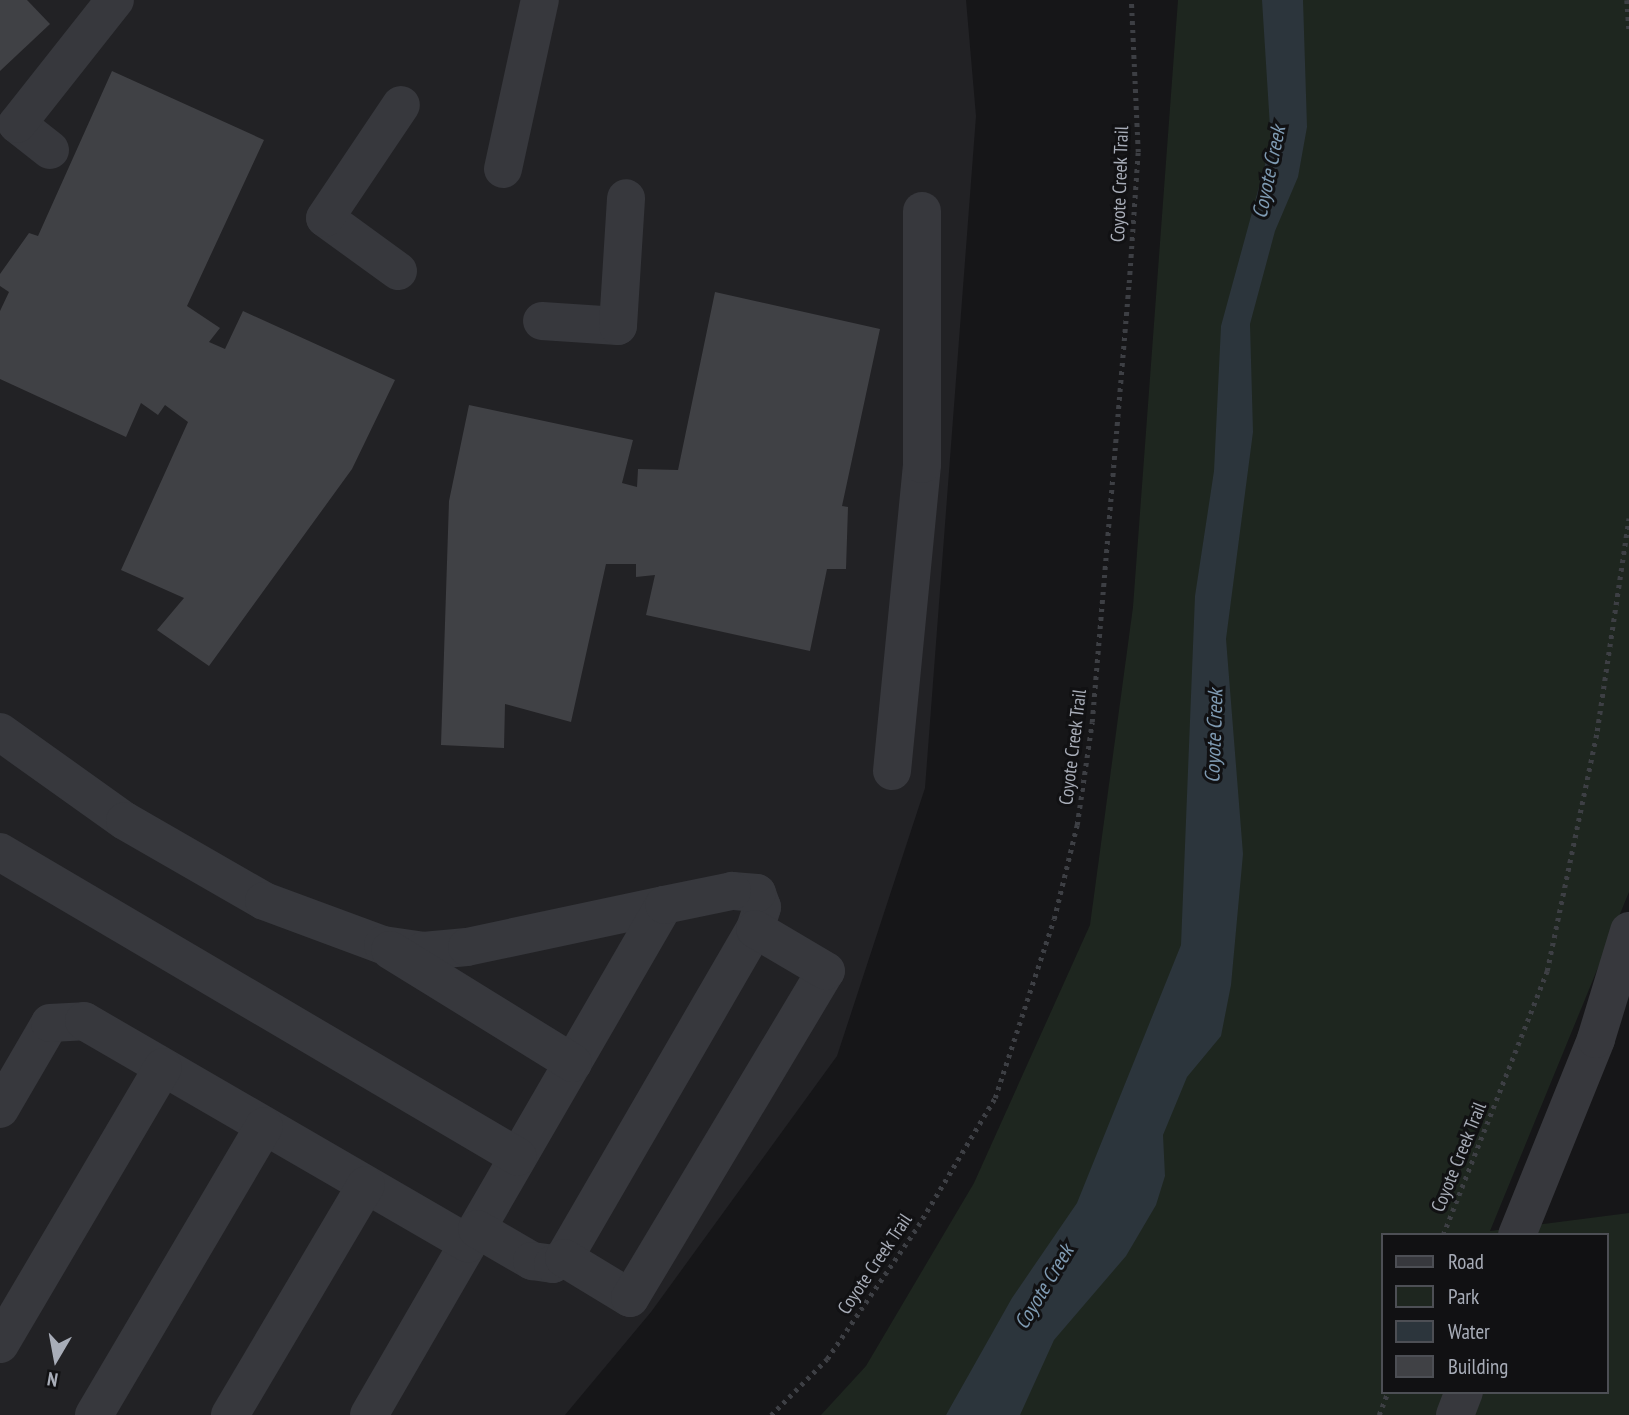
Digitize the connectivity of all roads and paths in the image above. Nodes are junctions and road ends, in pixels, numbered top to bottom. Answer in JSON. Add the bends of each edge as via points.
{"nodes":[{"id":1,"x":115,"y":0,"type":"edge"},
{"id":2,"x":540,"y":0,"type":"edge"},
{"id":3,"x":1130,"y":0,"type":"edge"},
{"id":4,"x":1627,"y":0,"type":"edge"},
{"id":5,"x":1629,"y":31,"type":"edge"},
{"id":6,"x":401,"y":105,"type":"dead end"},
{"id":7,"x":50,"y":150,"type":"dead end"},
{"id":8,"x":503,"y":169,"type":"dead end"},
{"id":9,"x":626,"y":198,"type":"dead end"},
{"id":10,"x":922,"y":211,"type":"dead end"},
{"id":11,"x":398,"y":271,"type":"dead end"},
{"id":12,"x":542,"y":321,"type":"dead end"},
{"id":13,"x":1629,"y":518,"type":"edge"},
{"id":14,"x":0,"y":732,"type":"edge"},
{"id":15,"x":892,"y":771,"type":"dead end"},
{"id":16,"x":0,"y":852,"type":"edge"},
{"id":17,"x":664,"y":905,"type":"junction"},
{"id":18,"x":755,"y":929,"type":"junction"},
{"id":19,"x":1629,"y":931,"type":"edge"},
{"id":20,"x":383,"y":945,"type":"junction"},
{"id":21,"x":573,"y":1063,"type":"junction"},
{"id":22,"x":163,"y":1067,"type":"junction"},
{"id":23,"x":0,"y":1109,"type":"edge"},
{"id":24,"x":264,"y":1126,"type":"junction"},
{"id":25,"x":519,"y":1157,"type":"junction"},
{"id":26,"x":366,"y":1185,"type":"junction"},
{"id":27,"x":1444,"y":1233,"type":"edge"},
{"id":28,"x":1518,"y":1233,"type":"edge"},
{"id":29,"x":472,"y":1236,"type":"junction"},
{"id":30,"x":564,"y":1258,"type":"junction"},
{"id":31,"x":0,"y":1344,"type":"edge"},
{"id":32,"x":1387,"y":1394,"type":"edge"},
{"id":33,"x":1463,"y":1394,"type":"edge"},
{"id":34,"x":94,"y":1415,"type":"edge"},
{"id":35,"x":230,"y":1415,"type":"edge"},
{"id":36,"x":369,"y":1415,"type":"edge"},
{"id":37,"x":771,"y":1415,"type":"edge"},
{"id":38,"x":1379,"y":1415,"type":"edge"},
{"id":39,"x":1455,"y":1415,"type":"edge"}],
"edges":[{"from":1,"to":7,"type":"lane","via":[[17,124]]},
{"from":2,"to":8,"type":"lane"},
{"from":3,"to":37,"type":"path","name":"Coyote Creek Trail","via":[[1138,152],[1092,722],[1077,825],[1054,919],[995,1098],[918,1226],[827,1359]]},
{"from":4,"to":5,"type":"path"},
{"from":6,"to":11,"type":"lane","via":[[325,218]]},
{"from":9,"to":12,"type":"lane","via":[[618,327]]},
{"from":10,"to":15,"type":"lane","via":[[922,464]]},
{"from":13,"to":27,"type":"path","name":"Coyote Creek Trail","via":[[1598,732],[1547,971]]},
{"from":14,"to":20,"type":"lane","via":[[125,821],[264,901]]},
{"from":16,"to":25,"type":"lane"},
{"from":17,"to":18,"type":"lane","via":[[732,891],[757,893],[762,907]]},
{"from":17,"to":20,"type":"lane","via":[[467,947],[423,951]]},
{"from":17,"to":21,"type":"lane"},
{"from":18,"to":30,"type":"lane"},
{"from":18,"to":30,"type":"lane","via":[[826,971],[630,1298]]},
{"from":19,"to":28,"type":"lane","via":[[1595,1039]]},
{"from":20,"to":21,"type":"lane"},
{"from":21,"to":25,"type":"lane"},
{"from":22,"to":23,"type":"lane","via":[[85,1021],[50,1023]]},
{"from":22,"to":24,"type":"lane"},
{"from":22,"to":31,"type":"lane"},
{"from":24,"to":26,"type":"lane"},
{"from":24,"to":34,"type":"lane"},
{"from":25,"to":29,"type":"lane"},
{"from":26,"to":29,"type":"lane"},
{"from":26,"to":35,"type":"lane"},
{"from":29,"to":30,"type":"lane","via":[[532,1261],[553,1264]]},
{"from":29,"to":36,"type":"lane"},
{"from":32,"to":38,"type":"path"},
{"from":33,"to":39,"type":"lane"}]}
